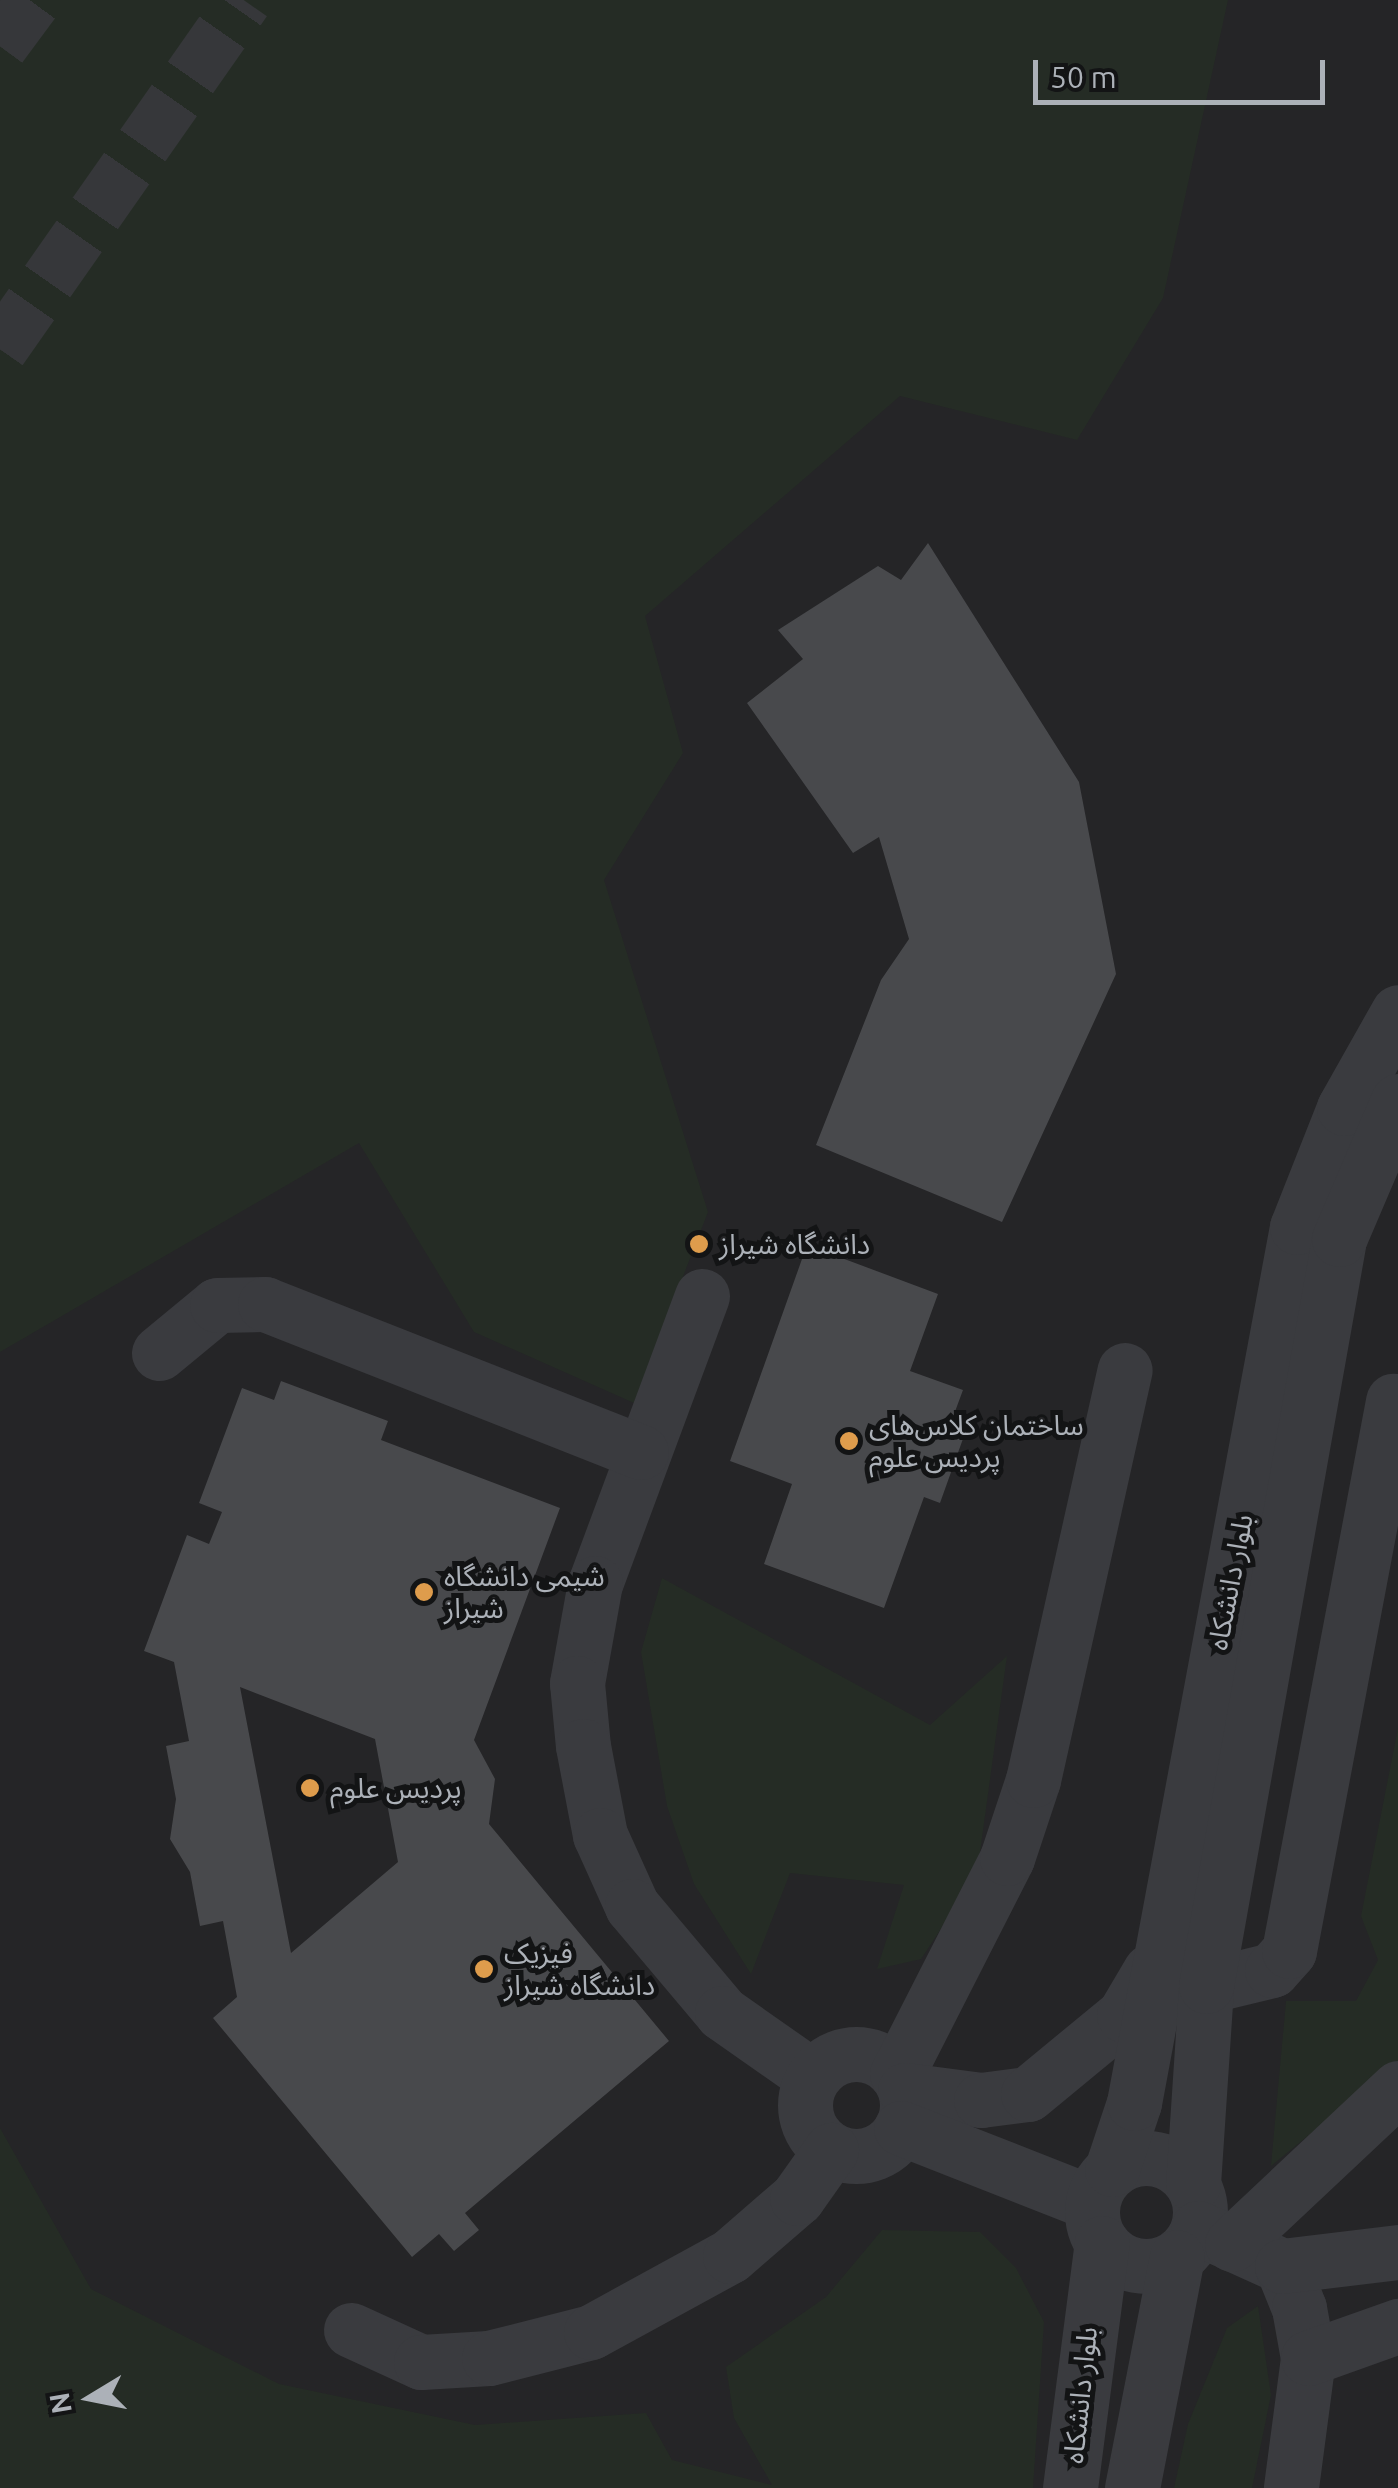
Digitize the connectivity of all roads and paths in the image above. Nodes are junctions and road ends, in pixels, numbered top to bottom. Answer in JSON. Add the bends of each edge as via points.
{"nodes":[{"id":1,"x":1398,"y":1012,"type":"edge"},
{"id":2,"x":1398,"y":1100,"type":"edge"},
{"id":3,"x":702,"y":1296,"type":"dead end"},
{"id":4,"x":159,"y":1354,"type":"dead end"},
{"id":5,"x":1125,"y":1370,"type":"dead end"},
{"id":6,"x":1393,"y":1401,"type":"dead end"},
{"id":7,"x":641,"y":1452,"type":"junction"},
{"id":8,"x":1162,"y":1951,"type":"junction"},
{"id":9,"x":1206,"y":1986,"type":"junction"},
{"id":10,"x":812,"y":2077,"type":"junction"},
{"id":11,"x":1398,"y":2088,"type":"edge"},
{"id":12,"x":901,"y":2098,"type":"junction"},
{"id":13,"x":832,"y":2150,"type":"junction"},
{"id":14,"x":1102,"y":2205,"type":"junction"},
{"id":15,"x":1200,"y":2228,"type":"junction"},
{"id":16,"x":1398,"y":2252,"type":"edge"},
{"id":17,"x":1282,"y":2266,"type":"junction"},
{"id":18,"x":1398,"y":2326,"type":"edge"},
{"id":19,"x":352,"y":2330,"type":"dead end"},
{"id":20,"x":1308,"y":2358,"type":"junction"},
{"id":21,"x":1296,"y":2483,"type":"edge"},
{"id":22,"x":1070,"y":2488,"type":"edge"},
{"id":23,"x":1132,"y":2488,"type":"edge"}],
"edges":[{"from":1,"to":8,"type":"street","name":"بلوار دانشکاه","via":[[1344,1108],[1297,1227]]},
{"from":2,"to":9,"type":"street","name":"بلوار دانشکاه","via":[[1339,1239]]},
{"from":3,"to":7,"type":"street"},
{"from":4,"to":7,"type":"street","via":[[217,1305],[265,1304]]},
{"from":5,"to":12,"type":"street","via":[[1033,1780],[1007,1858]]},
{"from":6,"to":9,"type":"street","via":[[1289,1951],[1272,1970]]},
{"from":7,"to":10,"type":"street","via":[[595,1584],[577,1683],[600,1835],[632,1906],[695,1985],[750,2038]]},
{"from":8,"to":12,"type":"street","via":[[1124,2016],[1028,2094]]},
{"from":8,"to":14,"type":"street","name":"بلوار دانشکاه","via":[[1134,2103]]},
{"from":9,"to":15,"type":"street","name":"بلوار دانشکاه"},
{"from":10,"to":12,"type":"street","via":[[854,2053]]},
{"from":10,"to":13,"type":"street","via":[[806,2118]]},
{"from":11,"to":15,"type":"street"},
{"from":12,"to":13,"type":"street","via":[[863,2156]]},
{"from":12,"to":14,"type":"street"},
{"from":13,"to":19,"type":"street","via":[[797,2198],[730,2256],[590,2332],[489,2358],[421,2362]]},
{"from":14,"to":15,"type":"street","via":[[1146,2267]]},
{"from":14,"to":15,"type":"street","via":[[1146,2157],[1181,2170]]},
{"from":14,"to":22,"type":"street","name":"بلوار دانشکاه"},
{"from":15,"to":17,"type":"street"},
{"from":15,"to":23,"type":"street","name":"بلوار دانشکاه"},
{"from":16,"to":17,"type":"street"},
{"from":17,"to":20,"type":"street"},
{"from":18,"to":20,"type":"street"},
{"from":20,"to":21,"type":"street"}]}
